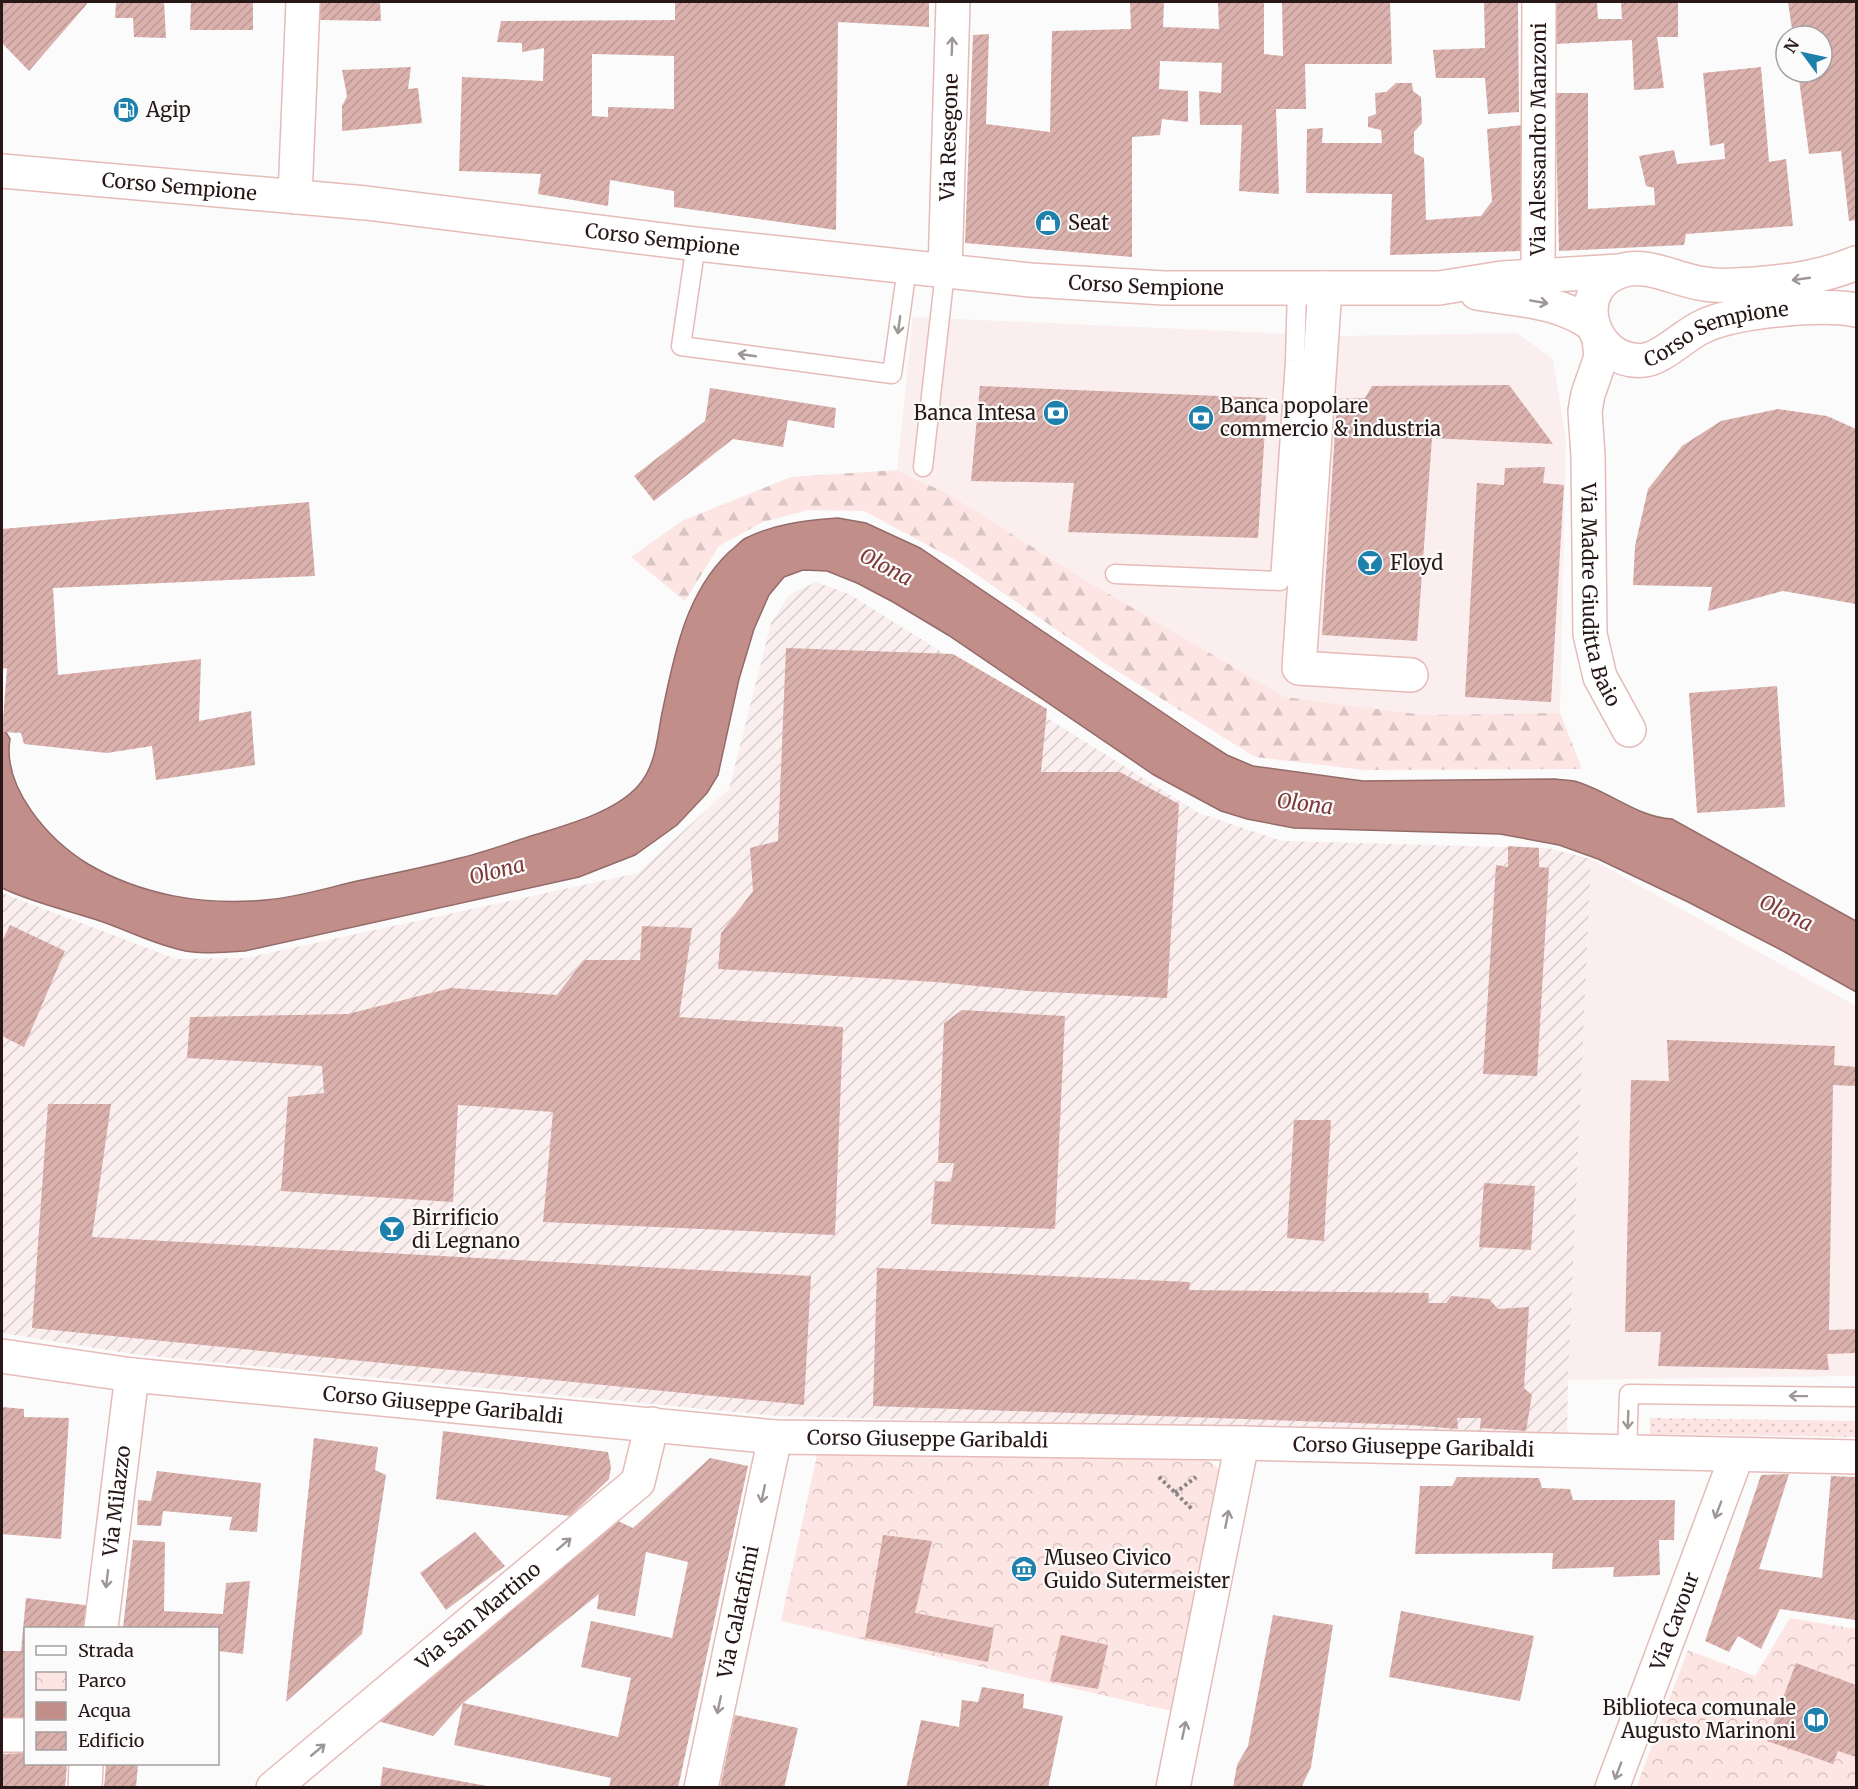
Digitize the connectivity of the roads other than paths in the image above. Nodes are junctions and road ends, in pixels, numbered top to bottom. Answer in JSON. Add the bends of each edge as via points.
{"nodes":[{"id":1,"x":303,"y":2,"type":"edge"},
{"id":2,"x":953,"y":2,"type":"edge"},
{"id":3,"x":1539,"y":2,"type":"edge"},
{"id":4,"x":2,"y":171,"type":"edge"},
{"id":5,"x":295,"y":197,"type":"junction"},
{"id":6,"x":696,"y":244,"type":"junction"},
{"id":7,"x":1857,"y":263,"type":"edge"},
{"id":8,"x":908,"y":267,"type":"junction"},
{"id":9,"x":1619,"y":271,"type":"junction"},
{"id":10,"x":945,"y":272,"type":"junction"},
{"id":11,"x":1538,"y":275,"type":"junction"},
{"id":12,"x":1311,"y":288,"type":"junction"},
{"id":13,"x":1439,"y":288,"type":"junction"},
{"id":14,"x":1857,"y":310,"type":"edge"},
{"id":15,"x":1596,"y":331,"type":"junction"},
{"id":16,"x":1638,"y":361,"type":"junction"},
{"id":17,"x":1588,"y":456,"type":"junction"},
{"id":18,"x":922,"y":467,"type":"dead end"},
{"id":19,"x":1115,"y":574,"type":"dead end"},
{"id":20,"x":1411,"y":675,"type":"dead end"},
{"id":21,"x":1629,"y":730,"type":"dead end"},
{"id":22,"x":2,"y":1356,"type":"edge"},
{"id":23,"x":132,"y":1375,"type":"junction"},
{"id":24,"x":1857,"y":1397,"type":"edge"},
{"id":25,"x":652,"y":1424,"type":"junction"},
{"id":26,"x":775,"y":1437,"type":"junction"},
{"id":27,"x":1242,"y":1443,"type":"junction"},
{"id":28,"x":1627,"y":1452,"type":"junction"},
{"id":29,"x":1737,"y":1455,"type":"junction"},
{"id":30,"x":1857,"y":1457,"type":"edge"},
{"id":31,"x":101,"y":1627,"type":"edge"},
{"id":32,"x":2,"y":1735,"type":"edge"},
{"id":33,"x":24,"y":1735,"type":"edge"},
{"id":34,"x":86,"y":1765,"type":"edge"},
{"id":35,"x":85,"y":1788,"type":"edge"},
{"id":36,"x":273,"y":1788,"type":"edge"},
{"id":37,"x":701,"y":1788,"type":"edge"},
{"id":38,"x":1173,"y":1788,"type":"edge"},
{"id":39,"x":1612,"y":1788,"type":"edge"}],
"edges":[{"from":1,"to":5,"type":"street"},
{"from":10,"to":2,"type":"street","name":"Via Resegone","one_way":true},
{"from":3,"to":11,"type":"street","name":"Via Alessandro Manzoni"},
{"from":4,"to":5,"type":"street","name":"Corso Sempione"},
{"from":5,"to":6,"type":"street","name":"Corso Sempione"},
{"from":6,"to":8,"type":"street","name":"Corso Sempione"},
{"from":8,"to":6,"type":"lane","one_way":true,"via":[[892,374],[681,346]]},
{"from":7,"to":9,"type":"street","name":"Corso Sempione","one_way":true,"via":[[1812,278],[1715,286],[1646,269]]},
{"from":8,"to":10,"type":"street","name":"Corso Sempione"},
{"from":9,"to":11,"type":"street","name":"Corso Sempione"},
{"from":9,"to":15,"type":"street","via":[[1595,292],[1591,311]]},
{"from":10,"to":12,"type":"street","name":"Corso Sempione","via":[[1164,288]]},
{"from":10,"to":18,"type":"lane"},
{"from":11,"to":13,"type":"street","name":"Corso Sempione"},
{"from":12,"to":13,"type":"street","name":"Corso Sempione"},
{"from":12,"to":19,"type":"lane","via":[[1295,361],[1280,581]]},
{"from":12,"to":20,"type":"street","via":[[1299,668]]},
{"from":13,"to":15,"type":"street","name":"Corso Sempione","one_way":true,"via":[[1548,304],[1572,312]]},
{"from":14,"to":16,"type":"street","name":"Corso Sempione","via":[[1789,309],[1718,321],[1693,331],[1650,359]]},
{"from":15,"to":16,"type":"street","name":"Corso Sempione","via":[[1605,347]]},
{"from":15,"to":17,"type":"street","name":"Via Madre Giuditta Baio","via":[[1601,357],[1585,411]]},
{"from":16,"to":17,"type":"street","name":"Via Madre Giuditta Baio","via":[[1605,402],[1593,429]]},
{"from":17,"to":21,"type":"street","name":"Via Madre Giuditta Baio","via":[[1590,634],[1600,677]]},
{"from":22,"to":23,"type":"street","name":"Corso Giuseppe Garibaldi"},
{"from":23,"to":25,"type":"street","name":"Corso Giuseppe Garibaldi"},
{"from":23,"to":31,"type":"street","name":"Via Milazzo","one_way":true},
{"from":24,"to":28,"type":"lane","one_way":true,"via":[[1629,1394]]},
{"from":25,"to":26,"type":"street","name":"Corso Giuseppe Garibaldi"},
{"from":36,"to":25,"type":"street","name":"Via San Martino","one_way":true,"via":[[638,1482]]},
{"from":26,"to":27,"type":"street","name":"Corso Giuseppe Garibaldi"},
{"from":26,"to":37,"type":"street","name":"Via Calatafimi","one_way":true},
{"from":27,"to":28,"type":"street","name":"Corso Giuseppe Garibaldi"},
{"from":38,"to":27,"type":"street","one_way":true},
{"from":28,"to":29,"type":"street","name":"Corso Giuseppe Garibaldi"},
{"from":29,"to":30,"type":"street","name":"Corso Giuseppe Garibaldi"},
{"from":29,"to":39,"type":"street","name":"Via Cavour","one_way":true},
{"from":32,"to":33,"type":"street"},
{"from":34,"to":35,"type":"street"}]}
